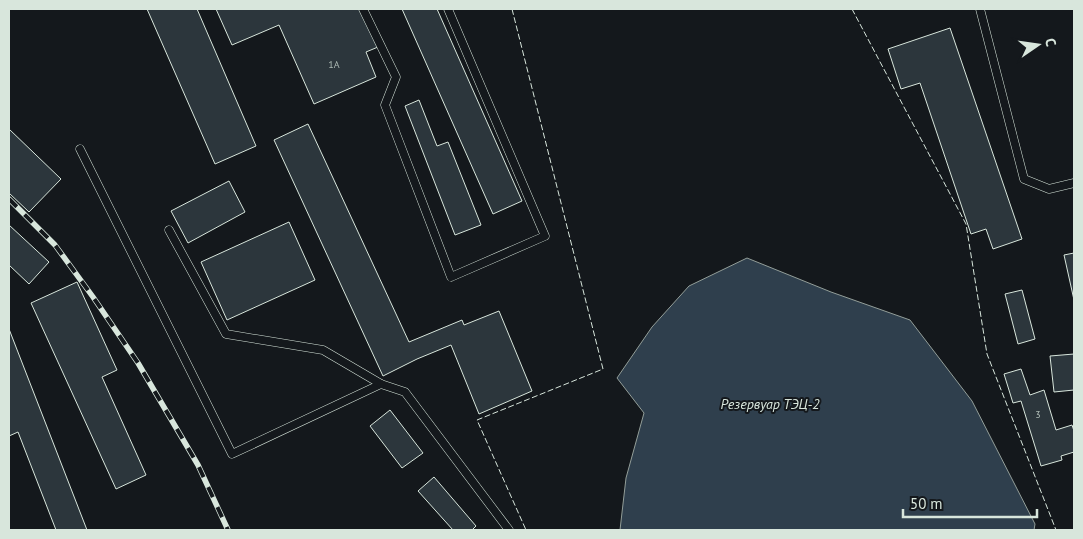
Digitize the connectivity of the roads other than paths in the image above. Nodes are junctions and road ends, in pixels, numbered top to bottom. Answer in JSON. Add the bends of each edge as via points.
{"nodes":[{"id":1,"x":363,"y":9,"type":"edge"},
{"id":2,"x":448,"y":9,"type":"edge"},
{"id":3,"x":980,"y":9,"type":"edge"},
{"id":4,"x":80,"y":149,"type":"dead end"},
{"id":5,"x":1074,"y":183,"type":"edge"},
{"id":6,"x":169,"y":230,"type":"dead end"},
{"id":7,"x":381,"y":384,"type":"junction"},
{"id":8,"x":509,"y":530,"type":"edge"}],
"edges":[{"from":1,"to":2,"type":"lane","via":[[396,77],[385,105],[451,277],[545,236]]},
{"from":3,"to":5,"type":"lane","via":[[1024,179],[1048,189]]},
{"from":4,"to":7,"type":"lane","via":[[232,454]]},
{"from":6,"to":7,"type":"lane","via":[[226,334],[323,350]]},
{"from":7,"to":8,"type":"lane","via":[[405,392]]}]}
